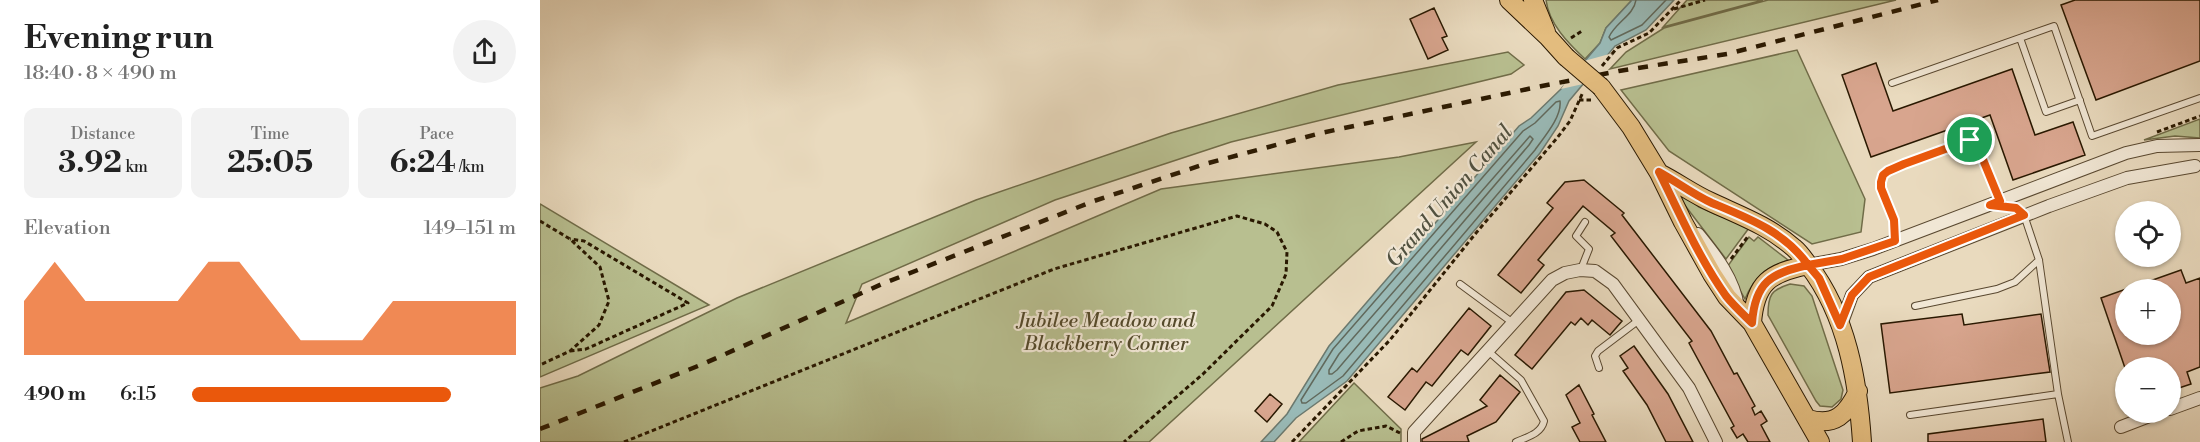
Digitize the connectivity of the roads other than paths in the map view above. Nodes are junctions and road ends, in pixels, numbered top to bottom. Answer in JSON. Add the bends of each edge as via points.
{"nodes":[{"id":1,"x":1509,"y":0,"type":"edge"},
{"id":2,"x":1533,"y":0,"type":"edge"},
{"id":3,"x":2020,"y":38,"type":"junction"},
{"id":4,"x":1559,"y":46,"type":"junction"},
{"id":5,"x":1892,"y":83,"type":"dead end"},
{"id":6,"x":2200,"y":98,"type":"edge"},
{"id":7,"x":2080,"y":100,"type":"junction"},
{"id":8,"x":2200,"y":145,"type":"edge"},
{"id":9,"x":2198,"y":170,"type":"edge"},
{"id":10,"x":1659,"y":172,"type":"junction"},
{"id":11,"x":1995,"y":203,"type":"junction"},
{"id":12,"x":2024,"y":215,"type":"junction"},
{"id":13,"x":1585,"y":222,"type":"dead end"},
{"id":14,"x":1895,"y":241,"type":"junction"},
{"id":15,"x":2039,"y":260,"type":"junction"},
{"id":16,"x":1808,"y":265,"type":"junction"},
{"id":17,"x":1580,"y":270,"type":"junction"},
{"id":18,"x":1460,"y":284,"type":"dead end"},
{"id":19,"x":1915,"y":306,"type":"dead end"},
{"id":20,"x":1639,"y":321,"type":"junction"},
{"id":21,"x":1514,"y":323,"type":"junction"},
{"id":22,"x":1752,"y":323,"type":"junction"},
{"id":23,"x":1840,"y":325,"type":"junction"},
{"id":24,"x":1488,"y":351,"type":"junction"},
{"id":25,"x":1599,"y":368,"type":"dead end"},
{"id":26,"x":1858,"y":391,"type":"junction"},
{"id":27,"x":2058,"y":394,"type":"junction"},
{"id":28,"x":2200,"y":398,"type":"edge"},
{"id":29,"x":2181,"y":405,"type":"edge"},
{"id":30,"x":1910,"y":415,"type":"dead end"},
{"id":31,"x":1808,"y":419,"type":"junction"},
{"id":32,"x":2131,"y":423,"type":"edge"},
{"id":33,"x":2121,"y":427,"type":"dead end"},
{"id":34,"x":1414,"y":441,"type":"edge"},
{"id":35,"x":1516,"y":442,"type":"edge"},
{"id":36,"x":1716,"y":442,"type":"edge"},
{"id":37,"x":1820,"y":442,"type":"edge"},
{"id":38,"x":1862,"y":442,"type":"edge"},
{"id":39,"x":2068,"y":442,"type":"edge"}],
"edges":[{"from":1,"to":4,"type":"main road"},
{"from":2,"to":4,"type":"main road"},
{"from":3,"to":5,"type":"lane"},
{"from":3,"to":7,"type":"lane","via":[[2054,26]]},
{"from":3,"to":7,"type":"lane","via":[[2046,112]]},
{"from":4,"to":10,"type":"main road","bridge":true,"via":[[1631,127]]},
{"from":6,"to":7,"type":"lane","via":[[2092,136]]},
{"from":8,"to":9,"type":"street","via":[[2196,151]]},
{"from":8,"to":11,"type":"street","via":[[2157,146],[2126,153]]},
{"from":9,"to":12,"type":"street","via":[[2127,178]]},
{"from":10,"to":16,"type":"main road","via":[[1761,225],[1794,248]]},
{"from":10,"to":22,"type":"main road","via":[[1712,273]]},
{"from":11,"to":12,"type":"lane","via":[[2016,208]]},
{"from":11,"to":14,"type":"street"},
{"from":11,"to":14,"type":"lane","via":[[1972,140],[1904,164],[1888,171],[1881,182],[1894,220]]},
{"from":12,"to":15,"type":"lane"},
{"from":12,"to":23,"type":"street","via":[[1869,277],[1852,295]]},
{"from":13,"to":17,"type":"lane","via":[[1576,236],[1588,249]]},
{"from":14,"to":16,"type":"street","via":[[1842,259]]},
{"from":15,"to":19,"type":"lane","via":[[2015,282],[1997,289]]},
{"from":15,"to":27,"type":"lane"},
{"from":16,"to":22,"type":"main road","via":[[1769,278],[1753,308]]},
{"from":16,"to":23,"type":"main road","via":[[1819,278]]},
{"from":17,"to":20,"type":"street","via":[[1595,271],[1613,284]]},
{"from":17,"to":21,"type":"street","via":[[1552,280]]},
{"from":18,"to":21,"type":"lane"},
{"from":20,"to":25,"type":"lane","via":[[1598,351],[1595,356]]},
{"from":20,"to":36,"type":"street","via":[[1689,388]]},
{"from":21,"to":24,"type":"street"},
{"from":22,"to":31,"type":"main road"},
{"from":23,"to":26,"type":"main road"},
{"from":24,"to":34,"type":"street","via":[[1414,432]]},
{"from":24,"to":35,"type":"lane","via":[[1521,380],[1544,422],[1538,432]]},
{"from":26,"to":31,"type":"main road","via":[[1850,407],[1838,417],[1819,423]]},
{"from":26,"to":38,"type":"main road"},
{"from":27,"to":30,"type":"lane"},
{"from":27,"to":39,"type":"lane"},
{"from":28,"to":29,"type":"street"},
{"from":31,"to":37,"type":"main road"},
{"from":32,"to":33,"type":"street"}]}
